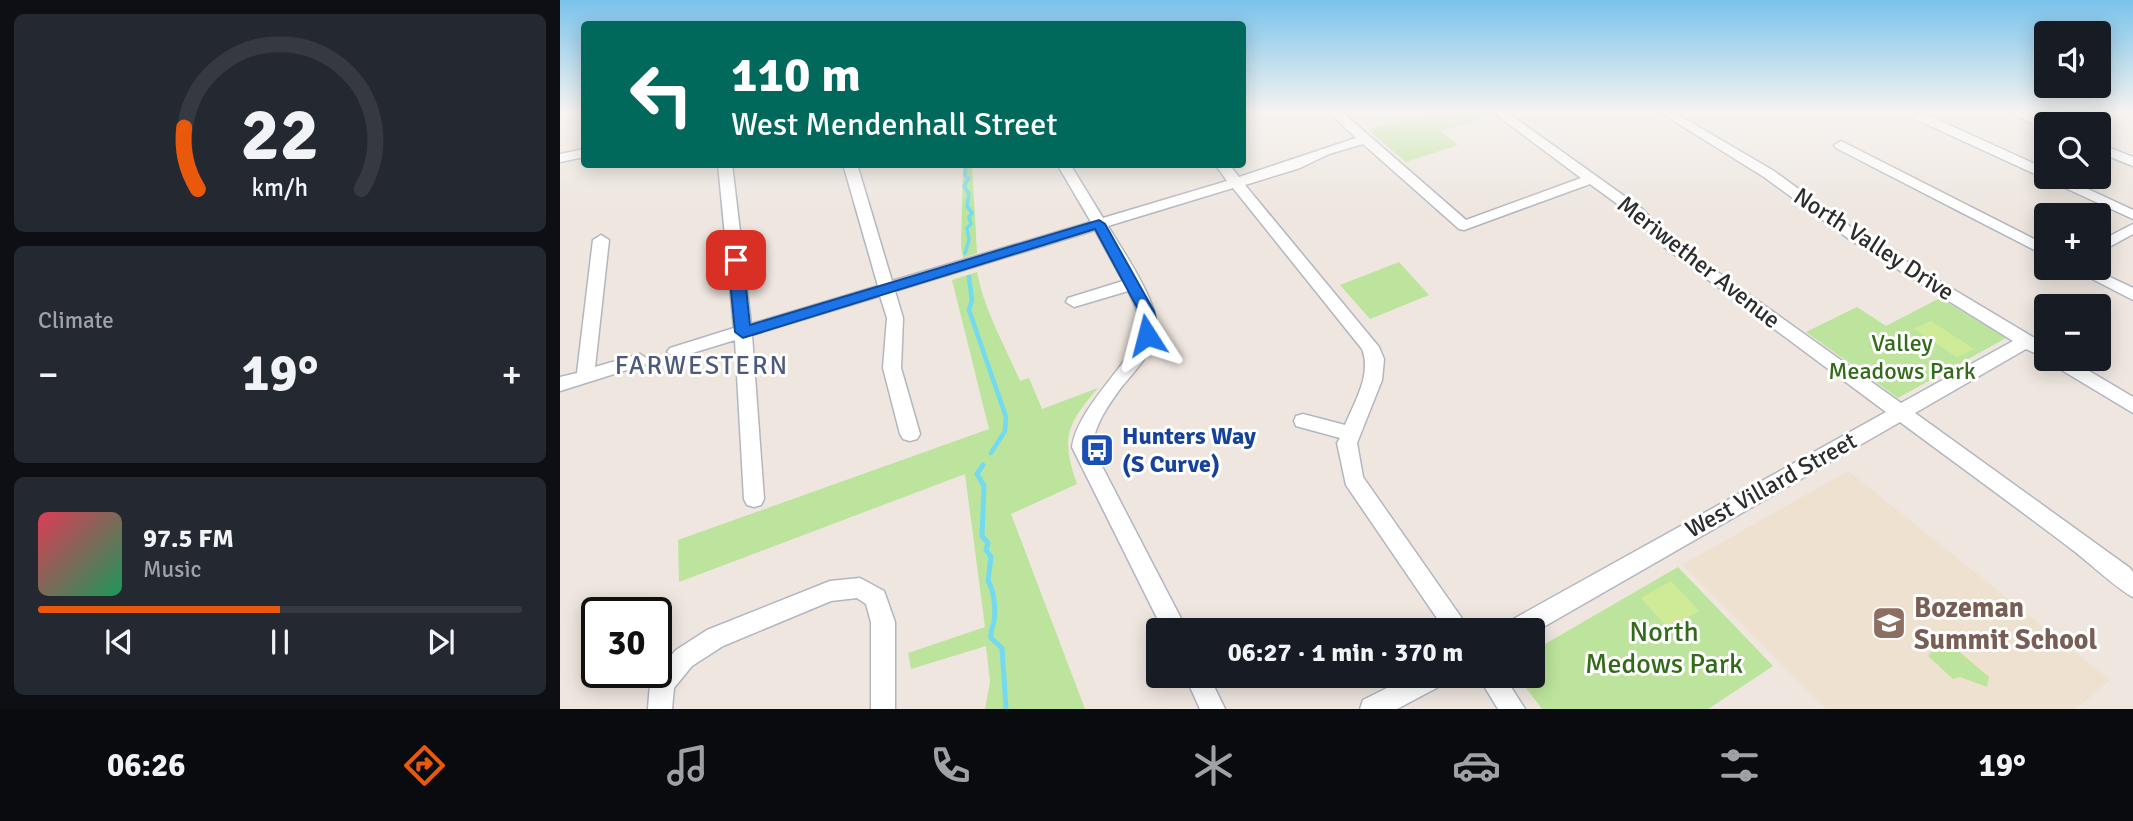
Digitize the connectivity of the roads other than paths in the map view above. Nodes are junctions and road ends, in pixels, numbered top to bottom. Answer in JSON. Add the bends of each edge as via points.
{"nodes":[{"id":1,"x":1343,"y":146,"type":"edge"},
{"id":2,"x":1373,"y":146,"type":"edge"},
{"id":3,"x":1546,"y":146,"type":"edge"},
{"id":4,"x":1722,"y":146,"type":"edge"},
{"id":5,"x":1843,"y":146,"type":"edge"},
{"id":6,"x":1985,"y":146,"type":"edge"},
{"id":7,"x":2111,"y":153,"type":"edge"},
{"id":8,"x":581,"y":154,"type":"edge"},
{"id":9,"x":560,"y":158,"type":"edge"},
{"id":10,"x":2133,"y":162,"type":"edge"},
{"id":11,"x":725,"y":168,"type":"edge"},
{"id":12,"x":851,"y":168,"type":"edge"},
{"id":13,"x":1065,"y":168,"type":"edge"},
{"id":14,"x":1225,"y":168,"type":"edge"},
{"id":15,"x":2034,"y":169,"type":"edge"},
{"id":16,"x":1592,"y":179,"type":"junction"},
{"id":17,"x":1237,"y":182,"type":"junction"},
{"id":18,"x":2077,"y":189,"type":"edge"},
{"id":19,"x":2133,"y":215,"type":"edge"},
{"id":20,"x":1099,"y":224,"type":"junction"},
{"id":21,"x":2133,"y":228,"type":"edge"},
{"id":22,"x":601,"y":240,"type":"dead end"},
{"id":23,"x":2111,"y":241,"type":"edge"},
{"id":24,"x":2034,"y":245,"type":"edge"},
{"id":25,"x":2103,"y":280,"type":"edge"},
{"id":26,"x":1132,"y":284,"type":"junction"},
{"id":27,"x":887,"y":289,"type":"junction"},
{"id":28,"x":2133,"y":295,"type":"edge"},
{"id":29,"x":1074,"y":302,"type":"dead end"},
{"id":30,"x":743,"y":332,"type":"junction"},
{"id":31,"x":2027,"y":341,"type":"junction"},
{"id":32,"x":2034,"y":345,"type":"edge"},
{"id":33,"x":676,"y":352,"type":"dead end"},
{"id":34,"x":640,"y":360,"type":"dead end"},
{"id":35,"x":2076,"y":371,"type":"edge"},
{"id":36,"x":585,"y":377,"type":"junction"},
{"id":37,"x":560,"y":384,"type":"edge"},
{"id":38,"x":2133,"y":406,"type":"edge"},
{"id":39,"x":1901,"y":413,"type":"junction"},
{"id":40,"x":1303,"y":421,"type":"dead end"},
{"id":41,"x":911,"y":433,"type":"dead end"},
{"id":42,"x":1349,"y":433,"type":"junction"},
{"id":43,"x":754,"y":499,"type":"dead end"},
{"id":44,"x":2133,"y":587,"type":"edge"},
{"id":45,"x":1169,"y":618,"type":"edge"},
{"id":46,"x":1449,"y":618,"type":"edge"},
{"id":47,"x":1537,"y":618,"type":"edge"},
{"id":48,"x":1203,"y":688,"type":"edge"},
{"id":49,"x":1412,"y":688,"type":"edge"},
{"id":50,"x":1498,"y":688,"type":"edge"},
{"id":51,"x":660,"y":709,"type":"edge"},
{"id":52,"x":883,"y":709,"type":"edge"},
{"id":53,"x":1213,"y":709,"type":"edge"},
{"id":54,"x":1372,"y":709,"type":"edge"},
{"id":55,"x":1513,"y":709,"type":"edge"}],
"edges":[{"from":1,"to":17,"type":"street"},
{"from":2,"to":16,"type":"street","via":[[1464,226]]},
{"from":3,"to":16,"type":"street","name":"Meriwether Avenue"},
{"from":4,"to":31,"type":"street","name":"North Valley Drive","via":[[1854,236]]},
{"from":5,"to":24,"type":"street"},
{"from":6,"to":15,"type":"street"},
{"from":7,"to":10,"type":"street"},
{"from":8,"to":9,"type":"street"},
{"from":11,"to":30,"type":"street"},
{"from":12,"to":27,"type":"street"},
{"from":13,"to":20,"type":"street"},
{"from":14,"to":17,"type":"street"},
{"from":16,"to":39,"type":"street","name":"Meriwether Avenue","via":[[1647,220],[1669,244]]},
{"from":17,"to":20,"type":"street"},
{"from":17,"to":42,"type":"street","via":[[1370,347],[1375,359],[1373,380]]},
{"from":18,"to":19,"type":"street"},
{"from":20,"to":26,"type":"street"},
{"from":20,"to":27,"type":"street"},
{"from":21,"to":23,"type":"street"},
{"from":22,"to":36,"type":"street"},
{"from":25,"to":28,"type":"street"},
{"from":26,"to":29,"type":"street"},
{"from":26,"to":45,"type":"street","via":[[1147,311],[1147,335],[1082,434],[1082,447]]},
{"from":27,"to":30,"type":"street"},
{"from":27,"to":41,"type":"street","via":[[896,334],[892,370]]},
{"from":30,"to":33,"type":"street"},
{"from":30,"to":43,"type":"street"},
{"from":31,"to":32,"type":"street","name":"North Valley Drive"},
{"from":31,"to":39,"type":"street","name":"West Villard Street"},
{"from":34,"to":36,"type":"street"},
{"from":35,"to":38,"type":"street"},
{"from":36,"to":37,"type":"street"},
{"from":39,"to":44,"type":"street","name":"Meriwether Avenue"},
{"from":39,"to":47,"type":"street","name":"West Villard Street"},
{"from":40,"to":42,"type":"street"},
{"from":42,"to":46,"type":"street","via":[[1349,468],[1359,491]]},
{"from":48,"to":53,"type":"street"},
{"from":49,"to":54,"type":"street"},
{"from":50,"to":55,"type":"street"},
{"from":51,"to":52,"type":"street","via":[[662,683],[684,657],[715,638],[830,591],[860,588],[876,598],[883,622]]}]}
